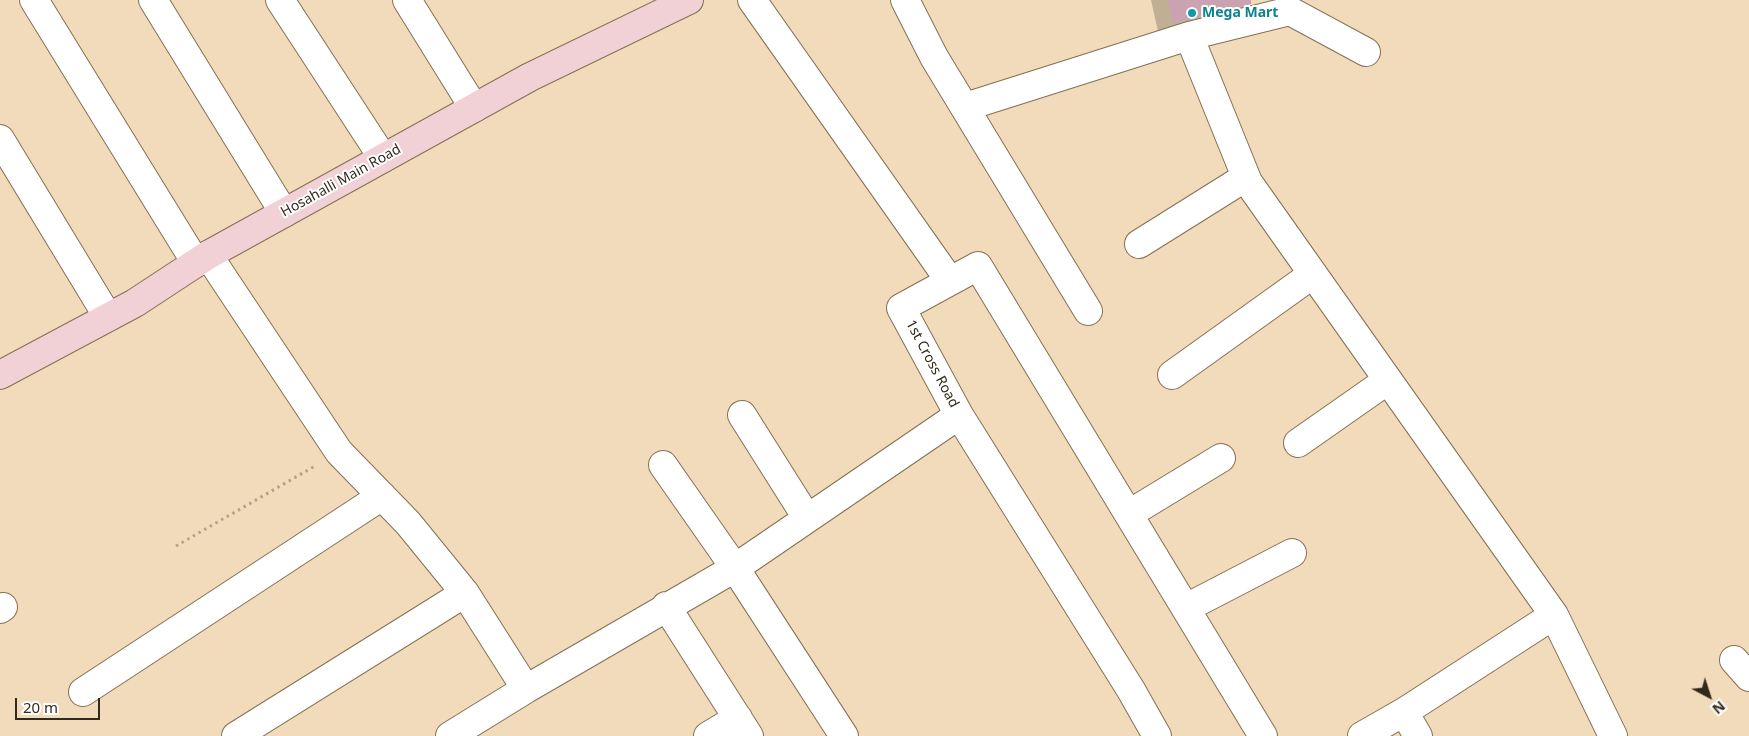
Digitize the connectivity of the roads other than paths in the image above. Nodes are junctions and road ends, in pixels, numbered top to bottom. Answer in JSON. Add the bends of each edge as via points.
{"nodes":[{"id":1,"x":34,"y":0,"type":"edge"},
{"id":2,"x":153,"y":0,"type":"edge"},
{"id":3,"x":280,"y":0,"type":"edge"},
{"id":4,"x":407,"y":0,"type":"edge"},
{"id":5,"x":689,"y":0,"type":"edge"},
{"id":6,"x":752,"y":0,"type":"edge"},
{"id":7,"x":905,"y":0,"type":"edge"},
{"id":8,"x":1189,"y":36,"type":"junction"},
{"id":9,"x":1366,"y":52,"type":"dead end"},
{"id":10,"x":965,"y":107,"type":"junction"},
{"id":11,"x":474,"y":108,"type":"junction"},
{"id":12,"x":0,"y":139,"type":"edge"},
{"id":13,"x":383,"y":158,"type":"junction"},
{"id":14,"x":1246,"y":177,"type":"junction"},
{"id":15,"x":284,"y":213,"type":"junction"},
{"id":16,"x":1139,"y":244,"type":"dead end"},
{"id":17,"x":202,"y":259,"type":"junction"},
{"id":18,"x":1313,"y":274,"type":"junction"},
{"id":19,"x":950,"y":281,"type":"junction"},
{"id":20,"x":1088,"y":311,"type":"dead end"},
{"id":21,"x":108,"y":317,"type":"junction"},
{"id":22,"x":2,"y":369,"type":"edge"},
{"id":23,"x":1172,"y":375,"type":"dead end"},
{"id":24,"x":1388,"y":380,"type":"junction"},
{"id":25,"x":742,"y":415,"type":"dead end"},
{"id":26,"x":959,"y":415,"type":"junction"},
{"id":27,"x":1298,"y":443,"type":"dead end"},
{"id":28,"x":1221,"y":458,"type":"dead end"},
{"id":29,"x":662,"y":465,"type":"dead end"},
{"id":30,"x":382,"y":496,"type":"junction"},
{"id":31,"x":1129,"y":514,"type":"junction"},
{"id":32,"x":807,"y":518,"type":"junction"},
{"id":33,"x":1292,"y":553,"type":"dead end"},
{"id":34,"x":735,"y":568,"type":"junction"},
{"id":35,"x":465,"y":593,"type":"junction"},
{"id":36,"x":666,"y":606,"type":"junction"},
{"id":37,"x":1186,"y":608,"type":"junction"},
{"id":38,"x":1554,"y":615,"type":"junction"},
{"id":39,"x":526,"y":689,"type":"junction"},
{"id":40,"x":82,"y":692,"type":"dead end"},
{"id":41,"x":1404,"y":712,"type":"junction"},
{"id":42,"x":744,"y":727,"type":"edge"},
{"id":43,"x":236,"y":736,"type":"edge"},
{"id":44,"x":450,"y":736,"type":"edge"},
{"id":45,"x":708,"y":736,"type":"edge"},
{"id":46,"x":844,"y":736,"type":"edge"},
{"id":47,"x":1157,"y":736,"type":"edge"},
{"id":48,"x":1263,"y":736,"type":"edge"},
{"id":49,"x":1362,"y":736,"type":"edge"},
{"id":50,"x":1418,"y":736,"type":"edge"},
{"id":51,"x":1614,"y":736,"type":"edge"}],
"edges":[{"from":1,"to":17,"type":"street"},
{"from":2,"to":15,"type":"street"},
{"from":3,"to":13,"type":"street"},
{"from":4,"to":11,"type":"street"},
{"from":5,"to":11,"type":"street","name":"Hosahalli Main Road","via":[[530,77]]},
{"from":6,"to":19,"type":"street"},
{"from":7,"to":10,"type":"street","via":[[934,57]]},
{"from":8,"to":9,"type":"street","via":[[1290,11]]},
{"from":8,"to":10,"type":"street"},
{"from":8,"to":14,"type":"street"},
{"from":10,"to":20,"type":"street"},
{"from":11,"to":13,"type":"street","name":"Hosahalli Main Road"},
{"from":12,"to":21,"type":"street"},
{"from":13,"to":15,"type":"street","name":"Hosahalli Main Road"},
{"from":14,"to":16,"type":"street"},
{"from":14,"to":18,"type":"street"},
{"from":15,"to":17,"type":"street","name":"Hosahalli Main Road"},
{"from":17,"to":21,"type":"street","name":"Hosahalli Main Road"},
{"from":17,"to":30,"type":"street","via":[[339,452]]},
{"from":18,"to":23,"type":"street"},
{"from":18,"to":24,"type":"street"},
{"from":19,"to":26,"type":"street","name":"1st Cross Road","via":[[901,308]]},
{"from":19,"to":31,"type":"street","via":[[978,266]]},
{"from":21,"to":22,"type":"street","name":"Hosahalli Main Road"},
{"from":24,"to":27,"type":"street"},
{"from":24,"to":38,"type":"street"},
{"from":25,"to":32,"type":"street"},
{"from":26,"to":32,"type":"street"},
{"from":26,"to":47,"type":"street","name":"1st Cross Road"},
{"from":28,"to":31,"type":"street"},
{"from":29,"to":34,"type":"street"},
{"from":30,"to":35,"type":"street"},
{"from":30,"to":40,"type":"street"},
{"from":31,"to":37,"type":"street"},
{"from":32,"to":34,"type":"street"},
{"from":33,"to":37,"type":"street"},
{"from":34,"to":36,"type":"street"},
{"from":34,"to":46,"type":"street"},
{"from":35,"to":39,"type":"street"},
{"from":35,"to":43,"type":"street"},
{"from":36,"to":39,"type":"street"},
{"from":36,"to":42,"type":"street"},
{"from":37,"to":48,"type":"street"},
{"from":38,"to":41,"type":"street"},
{"from":38,"to":51,"type":"street"},
{"from":39,"to":44,"type":"street"},
{"from":41,"to":49,"type":"street"},
{"from":41,"to":50,"type":"street"},
{"from":42,"to":45,"type":"street"}]}
